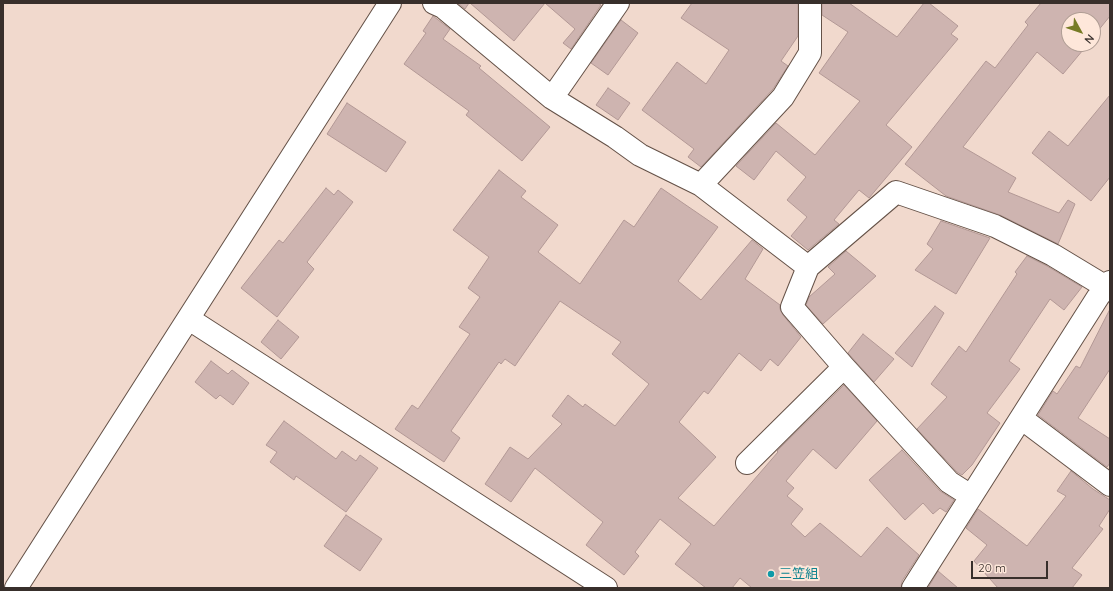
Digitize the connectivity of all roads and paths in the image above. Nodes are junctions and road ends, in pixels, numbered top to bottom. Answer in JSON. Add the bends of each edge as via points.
{"nodes":[{"id":1,"x":390,"y":3,"type":"edge"},
{"id":2,"x":434,"y":3,"type":"edge"},
{"id":3,"x":618,"y":3,"type":"edge"},
{"id":4,"x":810,"y":3,"type":"edge"},
{"id":5,"x":552,"y":98,"type":"junction"},
{"id":6,"x":700,"y":185,"type":"junction"},
{"id":7,"x":808,"y":267,"type":"junction"},
{"id":8,"x":1108,"y":285,"type":"edge"},
{"id":9,"x":189,"y":319,"type":"junction"},
{"id":10,"x":844,"y":366,"type":"junction"},
{"id":11,"x":1021,"y":418,"type":"junction"},
{"id":12,"x":747,"y":463,"type":"dead end"},
{"id":13,"x":1110,"y":485,"type":"edge"},
{"id":14,"x":971,"y":496,"type":"junction"},
{"id":15,"x":16,"y":588,"type":"edge"},
{"id":16,"x":606,"y":588,"type":"edge"},
{"id":17,"x":913,"y":588,"type":"edge"}],
"edges":[{"from":1,"to":9,"type":"street"},
{"from":2,"to":5,"type":"street","via":[[443,7]]},
{"from":3,"to":5,"type":"street"},
{"from":4,"to":6,"type":"street","via":[[810,53],[783,97]]},
{"from":5,"to":6,"type":"street","via":[[640,155]]},
{"from":6,"to":7,"type":"street"},
{"from":7,"to":8,"type":"street","via":[[896,192],[995,226]]},
{"from":7,"to":10,"type":"street","via":[[792,307]]},
{"from":8,"to":11,"type":"street"},
{"from":9,"to":15,"type":"street"},
{"from":9,"to":16,"type":"street"},
{"from":10,"to":12,"type":"street"},
{"from":10,"to":14,"type":"street","via":[[949,482]]},
{"from":11,"to":13,"type":"street"},
{"from":11,"to":14,"type":"street"},
{"from":14,"to":17,"type":"street"}]}
